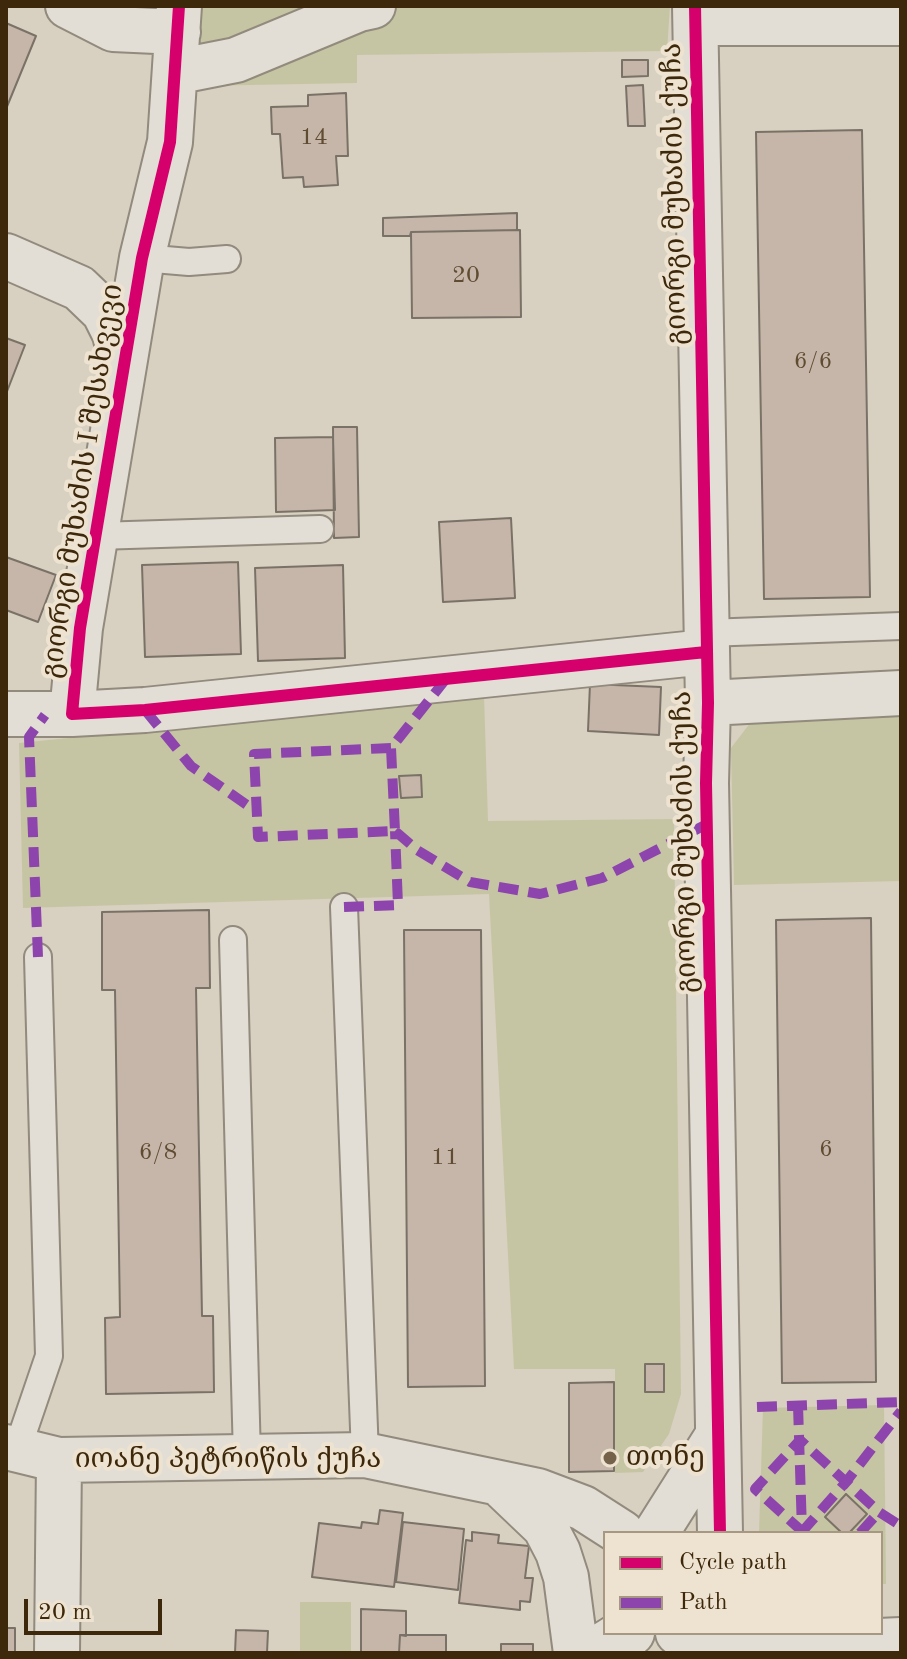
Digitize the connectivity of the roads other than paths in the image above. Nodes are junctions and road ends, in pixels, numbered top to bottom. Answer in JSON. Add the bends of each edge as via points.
{"nodes":[{"id":1,"x":68,"y":6,"type":"edge"},
{"id":2,"x":373,"y":6,"type":"edge"},
{"id":3,"x":696,"y":15,"type":"edge"},
{"id":4,"x":901,"y":23,"type":"edge"},
{"id":5,"x":178,"y":37,"type":"edge"},
{"id":6,"x":6,"y":256,"type":"edge"},
{"id":7,"x":142,"y":258,"type":"junction"},
{"id":8,"x":227,"y":259,"type":"dead end"},
{"id":9,"x":123,"y":373,"type":"junction"},
{"id":10,"x":320,"y":529,"type":"dead end"},
{"id":11,"x":97,"y":536,"type":"junction"},
{"id":12,"x":901,"y":626,"type":"edge"},
{"id":13,"x":706,"y":643,"type":"junction"},
{"id":14,"x":901,"y":693,"type":"edge"},
{"id":15,"x":708,"y":703,"type":"junction"},
{"id":16,"x":6,"y":714,"type":"edge"},
{"id":17,"x":72,"y":714,"type":"junction"},
{"id":18,"x":344,"y":907,"type":"dead end"},
{"id":19,"x":233,"y":940,"type":"dead end"},
{"id":20,"x":38,"y":957,"type":"dead end"},
{"id":21,"x":718,"y":1435,"type":"junction"},
{"id":22,"x":27,"y":1452,"type":"edge"},
{"id":23,"x":365,"y":1455,"type":"junction"},
{"id":24,"x":247,"y":1457,"type":"junction"},
{"id":25,"x":498,"y":1482,"type":"junction"},
{"id":26,"x":619,"y":1531,"type":"edge"},
{"id":27,"x":657,"y":1531,"type":"edge"},
{"id":28,"x":720,"y":1531,"type":"edge"},
{"id":29,"x":603,"y":1626,"type":"edge"},
{"id":30,"x":624,"y":1635,"type":"edge"},
{"id":31,"x":686,"y":1635,"type":"edge"},
{"id":32,"x":901,"y":1640,"type":"edge"},
{"id":33,"x":718,"y":1642,"type":"edge"},
{"id":34,"x":57,"y":1653,"type":"edge"},
{"id":35,"x":576,"y":1653,"type":"edge"},
{"id":36,"x":592,"y":1653,"type":"edge"}],
"edges":[{"from":1,"to":5,"type":"street","via":[[113,29]]},
{"from":2,"to":5,"type":"street","via":[[236,60]]},
{"from":3,"to":4,"type":"street","name":"გიორგი მუხაძის ქუჩა"},
{"from":3,"to":13,"type":"street","name":"გიორგი მუხაძის ქუჩა"},
{"from":5,"to":7,"type":"street","name":"გიორგი მუხაძის I შესახვევი","via":[[170,142]]},
{"from":6,"to":9,"type":"street","via":[[79,288],[104,312]]},
{"from":7,"to":8,"type":"lane"},
{"from":7,"to":9,"type":"street","name":"გიორგი მუხაძის I შესახვევი"},
{"from":9,"to":11,"type":"street","name":"გიორგი მუხაძის I შესახვევი"},
{"from":10,"to":11,"type":"lane"},
{"from":11,"to":17,"type":"street","name":"გიორგი მუხაძის I შესახვევი","via":[[80,628]]},
{"from":12,"to":13,"type":"lane"},
{"from":13,"to":15,"type":"street","name":"გიორგი მუხაძის ქუჩა"},
{"from":13,"to":17,"type":"street","name":"გიორგი მუხაძის I შესახვევი","via":[[145,710]]},
{"from":14,"to":15,"type":"street","name":"გიორგი მუხაძის ქუჩა"},
{"from":15,"to":21,"type":"street","name":"გიორგი მუხაძის ქუჩა"},
{"from":16,"to":17,"type":"street"},
{"from":18,"to":23,"type":"lane"},
{"from":19,"to":24,"type":"lane"},
{"from":20,"to":22,"type":"lane","via":[[49,1356]]},
{"from":21,"to":27,"type":"street"},
{"from":21,"to":28,"type":"street","name":"გიორგი მუხაძის ქუჩა"},
{"from":22,"to":24,"type":"street","name":"იოანე პეტრიწის ქუჩა"},
{"from":22,"to":34,"type":"street"},
{"from":23,"to":24,"type":"street","name":"იოანე პეტრიწის ქუჩა"},
{"from":23,"to":25,"type":"street","name":"იოანე პეტრიწის ქუჩა"},
{"from":25,"to":26,"type":"street","name":"იოანე პეტრიწის ქუჩა","via":[[583,1508]]},
{"from":25,"to":35,"type":"street","via":[[545,1527],[558,1552]]},
{"from":29,"to":36,"type":"street"},
{"from":30,"to":36,"type":"street"},
{"from":31,"to":33,"type":"street"},
{"from":32,"to":33,"type":"street"}]}
